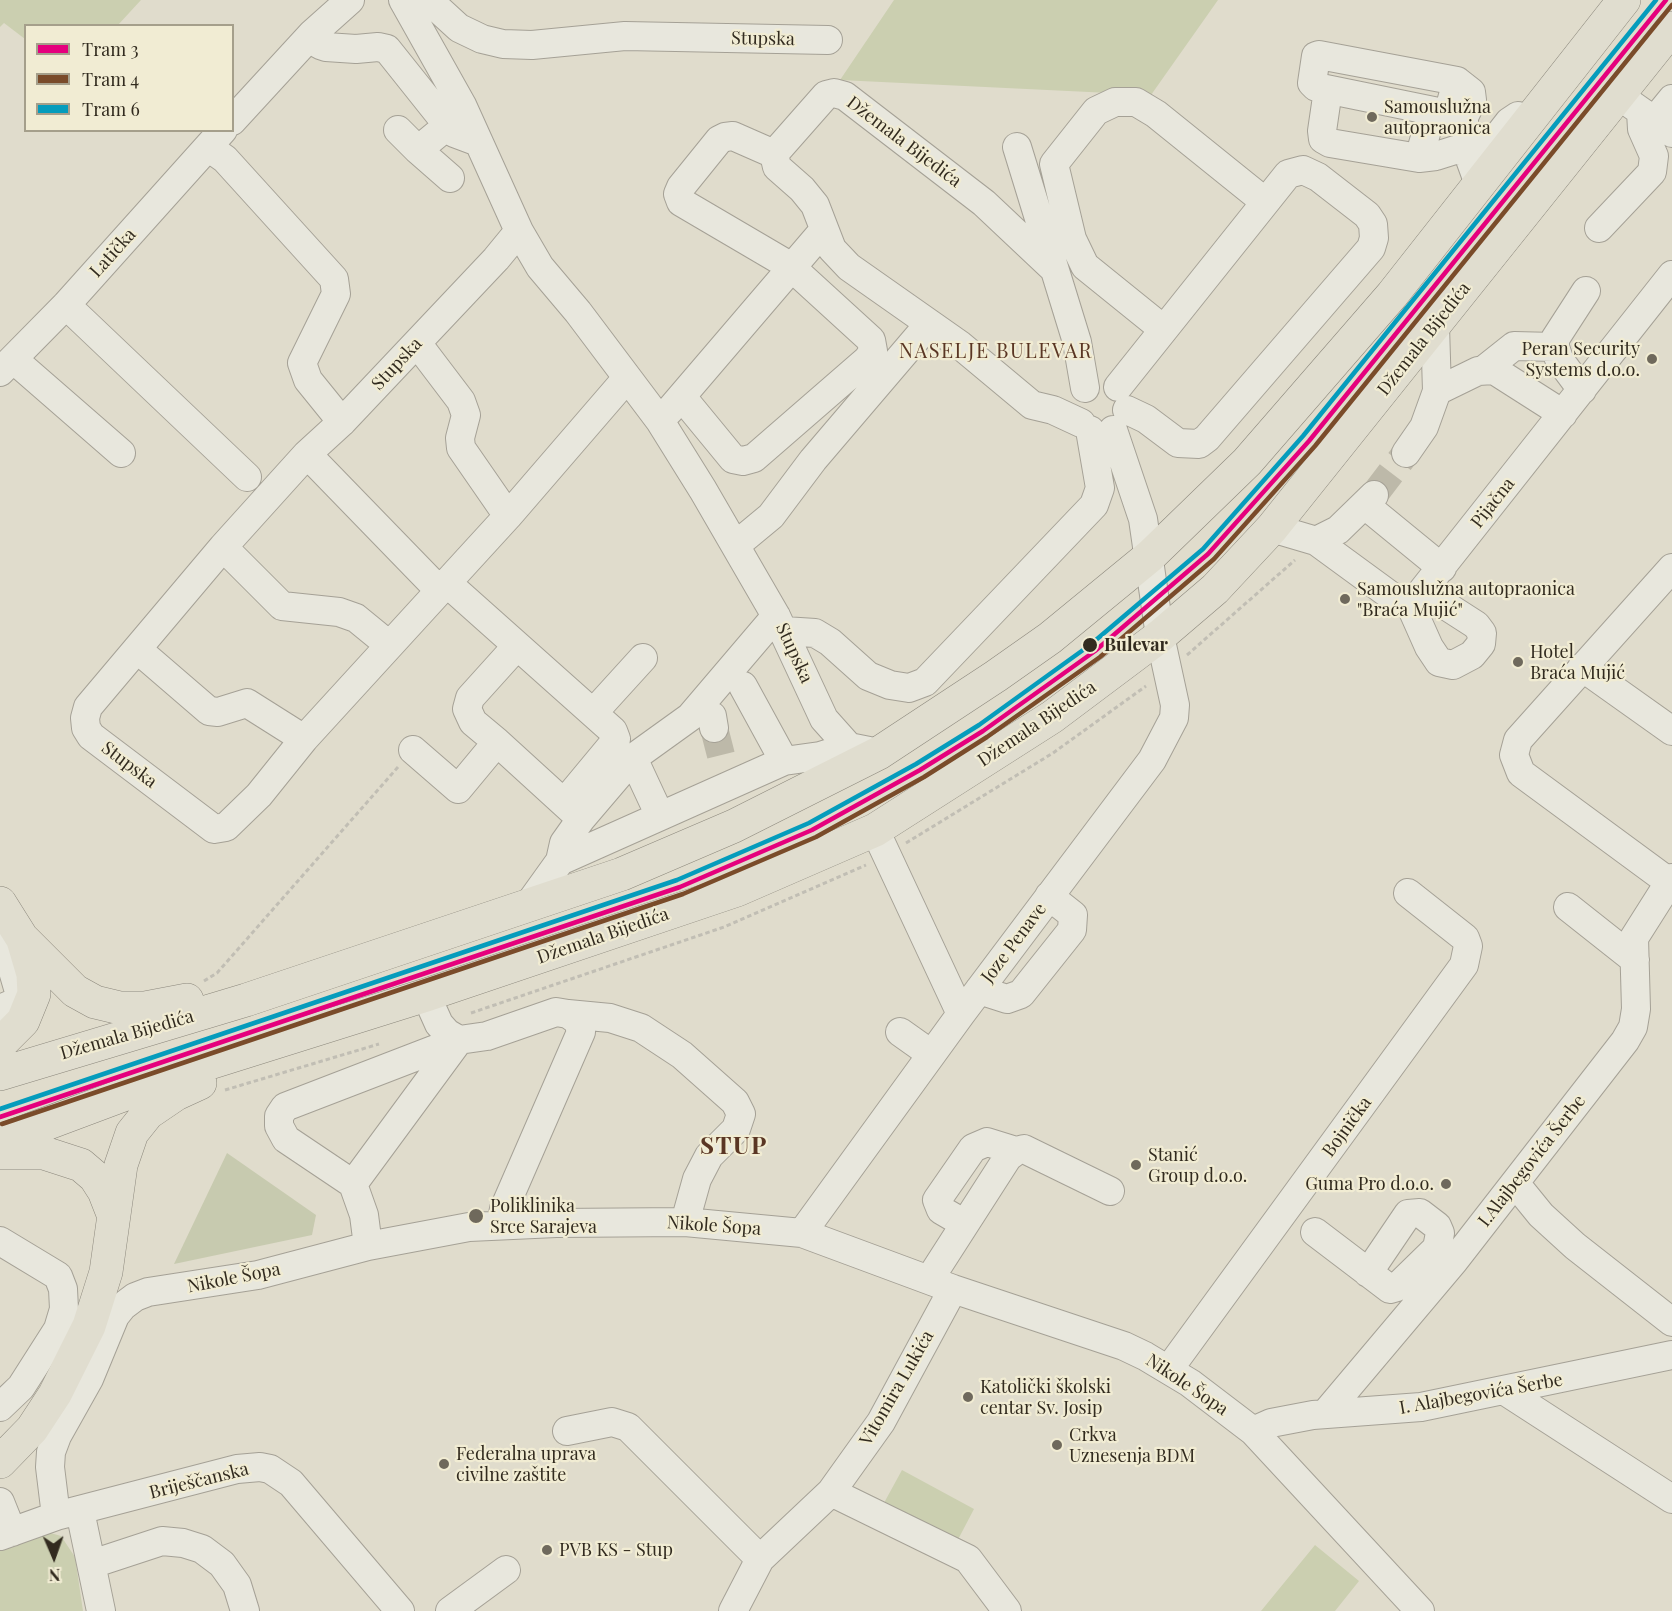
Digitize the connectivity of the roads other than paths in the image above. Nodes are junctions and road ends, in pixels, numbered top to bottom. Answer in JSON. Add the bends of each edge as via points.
{"nodes":[{"id":1,"x":350,"y":0,"type":"edge"},
{"id":2,"x":412,"y":0,"type":"edge"},
{"id":3,"x":1624,"y":0,"type":"edge"},
{"id":4,"x":1672,"y":28,"type":"edge"},
{"id":5,"x":312,"y":34,"type":"junction"},
{"id":6,"x":828,"y":40,"type":"dead end"},
{"id":7,"x":1457,"y":81,"type":"junction"},
{"id":8,"x":1328,"y":90,"type":"junction"},
{"id":9,"x":1672,"y":99,"type":"edge"},
{"id":10,"x":1541,"y":103,"type":"junction"},
{"id":11,"x":1448,"y":114,"type":"junction"},
{"id":12,"x":1646,"y":115,"type":"edge"},
{"id":13,"x":234,"y":119,"type":"edge"},
{"id":14,"x":447,"y":126,"type":"junction"},
{"id":15,"x":398,"y":130,"type":"dead end"},
{"id":16,"x":216,"y":139,"type":"edge"},
{"id":17,"x":478,"y":142,"type":"junction"},
{"id":18,"x":1017,"y":147,"type":"dead end"},
{"id":19,"x":418,"y":150,"type":"junction"},
{"id":20,"x":774,"y":154,"type":"junction"},
{"id":21,"x":1419,"y":158,"type":"junction"},
{"id":22,"x":450,"y":178,"type":"dead end"},
{"id":23,"x":1479,"y":184,"type":"junction"},
{"id":24,"x":1264,"y":201,"type":"junction"},
{"id":25,"x":1599,"y":228,"type":"dead end"},
{"id":26,"x":519,"y":231,"type":"junction"},
{"id":27,"x":823,"y":231,"type":"junction"},
{"id":28,"x":790,"y":266,"type":"junction"},
{"id":29,"x":1053,"y":268,"type":"junction"},
{"id":30,"x":1672,"y":276,"type":"edge"},
{"id":31,"x":1586,"y":291,"type":"dead end"},
{"id":32,"x":66,"y":305,"type":"junction"},
{"id":33,"x":929,"y":324,"type":"junction"},
{"id":34,"x":1435,"y":326,"type":"junction"},
{"id":35,"x":1162,"y":329,"type":"junction"},
{"id":36,"x":417,"y":343,"type":"junction"},
{"id":37,"x":1555,"y":347,"type":"junction"},
{"id":38,"x":7,"y":365,"type":"edge"},
{"id":39,"x":1485,"y":369,"type":"junction"},
{"id":40,"x":627,"y":378,"type":"junction"},
{"id":41,"x":1582,"y":390,"type":"junction"},
{"id":42,"x":1437,"y":391,"type":"junction"},
{"id":43,"x":682,"y":397,"type":"junction"},
{"id":44,"x":1095,"y":407,"type":"junction"},
{"id":45,"x":1563,"y":414,"type":"junction"},
{"id":46,"x":660,"y":421,"type":"junction"},
{"id":47,"x":342,"y":422,"type":"junction"},
{"id":48,"x":122,"y":453,"type":"dead end"},
{"id":49,"x":1406,"y":453,"type":"tunnel mouth"},
{"id":50,"x":307,"y":454,"type":"junction"},
{"id":51,"x":247,"y":477,"type":"dead end"},
{"id":52,"x":508,"y":516,"type":"junction"},
{"id":53,"x":1272,"y":528,"type":"junction"},
{"id":54,"x":1316,"y":541,"type":"junction"},
{"id":55,"x":736,"y":545,"type":"junction"},
{"id":56,"x":223,"y":547,"type":"junction"},
{"id":57,"x":1150,"y":556,"type":"junction"},
{"id":58,"x":1442,"y":568,"type":"junction"},
{"id":59,"x":1672,"y":568,"type":"edge"},
{"id":60,"x":443,"y":586,"type":"junction"},
{"id":61,"x":780,"y":623,"type":"junction"},
{"id":62,"x":1160,"y":636,"type":"junction"},
{"id":63,"x":389,"y":645,"type":"junction"},
{"id":64,"x":516,"y":647,"type":"junction"},
{"id":65,"x":137,"y":649,"type":"junction"},
{"id":66,"x":643,"y":658,"type":"dead end"},
{"id":67,"x":1582,"y":667,"type":"junction"},
{"id":68,"x":743,"y":686,"type":"junction"},
{"id":69,"x":593,"y":713,"type":"junction"},
{"id":70,"x":1672,"y":731,"type":"edge"},
{"id":71,"x":663,"y":736,"type":"junction"},
{"id":72,"x":304,"y":739,"type":"junction"},
{"id":73,"x":497,"y":742,"type":"junction"},
{"id":74,"x":414,"y":750,"type":"road end"},
{"id":75,"x":864,"y":750,"type":"junction"},
{"id":76,"x":633,"y":758,"type":"junction"},
{"id":77,"x":784,"y":761,"type":"junction"},
{"id":78,"x":572,"y":811,"type":"junction"},
{"id":79,"x":660,"y":816,"type":"junction"},
{"id":80,"x":875,"y":830,"type":"junction"},
{"id":81,"x":560,"y":861,"type":"junction"},
{"id":82,"x":1670,"y":880,"type":"edge"},
{"id":83,"x":1408,"y":893,"type":"dead end"},
{"id":84,"x":1049,"y":896,"type":"junction"},
{"id":85,"x":0,"y":903,"type":"edge"},
{"id":86,"x":1569,"y":907,"type":"dead end"},
{"id":87,"x":527,"y":908,"type":"junction"},
{"id":88,"x":11,"y":939,"type":"edge"},
{"id":89,"x":1635,"y":960,"type":"junction"},
{"id":90,"x":979,"y":990,"type":"junction"},
{"id":91,"x":426,"y":995,"type":"junction"},
{"id":92,"x":246,"y":1000,"type":"junction"},
{"id":93,"x":0,"y":1009,"type":"edge"},
{"id":94,"x":568,"y":1014,"type":"junction"},
{"id":95,"x":961,"y":1014,"type":"junction"},
{"id":96,"x":900,"y":1032,"type":"dead end"},
{"id":97,"x":459,"y":1040,"type":"junction"},
{"id":98,"x":278,"y":1041,"type":"junction"},
{"id":99,"x":0,"y":1044,"type":"edge"},
{"id":100,"x":931,"y":1054,"type":"junction"},
{"id":101,"x":0,"y":1074,"type":"edge"},
{"id":102,"x":0,"y":1141,"type":"edge"},
{"id":103,"x":0,"y":1153,"type":"edge"},
{"id":104,"x":1515,"y":1183,"type":"junction"},
{"id":105,"x":353,"y":1184,"type":"junction"},
{"id":106,"x":1110,"y":1191,"type":"dead end"},
{"id":107,"x":113,"y":1214,"type":"junction"},
{"id":108,"x":686,"y":1222,"type":"junction"},
{"id":109,"x":501,"y":1225,"type":"junction"},
{"id":110,"x":1315,"y":1232,"type":"dead end"},
{"id":111,"x":802,"y":1233,"type":"junction"},
{"id":112,"x":0,"y":1241,"type":"edge"},
{"id":113,"x":368,"y":1245,"type":"junction"},
{"id":114,"x":1446,"y":1255,"type":"junction"},
{"id":115,"x":1368,"y":1273,"type":"junction"},
{"id":116,"x":941,"y":1284,"type":"junction"},
{"id":117,"x":1672,"y":1322,"type":"edge"},
{"id":118,"x":1672,"y":1355,"type":"edge"},
{"id":119,"x":1169,"y":1369,"type":"junction"},
{"id":120,"x":1505,"y":1391,"type":"junction"},
{"id":121,"x":0,"y":1407,"type":"edge"},
{"id":122,"x":1325,"y":1414,"type":"junction"},
{"id":123,"x":567,"y":1431,"type":"dead end"},
{"id":124,"x":1253,"y":1431,"type":"junction"},
{"id":125,"x":0,"y":1462,"type":"edge"},
{"id":126,"x":831,"y":1492,"type":"junction"},
{"id":127,"x":1672,"y":1499,"type":"edge"},
{"id":128,"x":0,"y":1502,"type":"edge"},
{"id":129,"x":68,"y":1514,"type":"junction"},
{"id":130,"x":6,"y":1534,"type":"edge"},
{"id":131,"x":929,"y":1540,"type":"junction"},
{"id":132,"x":760,"y":1559,"type":"junction"},
{"id":133,"x":92,"y":1563,"type":"junction"},
{"id":134,"x":506,"y":1569,"type":"dead end"},
{"id":135,"x":972,"y":1597,"type":"dead end"},
{"id":136,"x":101,"y":1611,"type":"edge"},
{"id":137,"x":245,"y":1611,"type":"edge"},
{"id":138,"x":400,"y":1611,"type":"edge"},
{"id":139,"x":450,"y":1611,"type":"edge"},
{"id":140,"x":733,"y":1611,"type":"edge"},
{"id":141,"x":1007,"y":1611,"type":"edge"},
{"id":142,"x":1420,"y":1611,"type":"edge"}],
"edges":[{"from":1,"to":5,"type":"street"},
{"from":2,"to":6,"type":"street","name":"Stupska","via":[[436,7],[459,28],[503,44],[625,36]]},
{"from":2,"to":17,"type":"street","name":"Stupska"},
{"from":3,"to":10,"type":"main road","name":"Džemala Bijedića"},
{"from":4,"to":12,"type":"main road","name":"Džemala Bijedića"},
{"from":5,"to":13,"type":"street"},
{"from":5,"to":14,"type":"street","via":[[326,47],[387,49]]},
{"from":7,"to":8,"type":"street","via":[[1319,55],[1312,83]]},
{"from":7,"to":10,"type":"street","via":[[1471,92],[1464,127],[1468,137],[1477,143],[1495,141],[1509,122]]},
{"from":7,"to":11,"type":"street"},
{"from":8,"to":11,"type":"street"},
{"from":8,"to":21,"type":"street","via":[[1323,139]]},
{"from":9,"to":12,"type":"street"},
{"from":10,"to":23,"type":"main road","name":"Džemala Bijedića"},
{"from":11,"to":21,"type":"street","via":[[1429,123]]},
{"from":12,"to":25,"type":"street","via":[[1642,129],[1654,156],[1652,172]]},
{"from":12,"to":34,"type":"main road","name":"Džemala Bijedića"},
{"from":14,"to":17,"type":"street","via":[[454,134]]},
{"from":14,"to":19,"type":"street"},
{"from":15,"to":19,"type":"street"},
{"from":16,"to":32,"type":"street","name":"Latička"},
{"from":16,"to":47,"type":"street","via":[[225,159],[334,279],[336,294],[302,363],[308,380]]},
{"from":17,"to":26,"type":"street","name":"Stupska"},
{"from":18,"to":29,"type":"street","name":"Džemala Bijedića"},
{"from":19,"to":22,"type":"street"},
{"from":20,"to":27,"type":"street","name":"Džemala Bijedića","via":[[777,167],[814,205]]},
{"from":20,"to":28,"type":"street","via":[[734,136],[725,137],[678,194],[681,202]]},
{"from":20,"to":29,"type":"street","name":"Džemala Bijedića","via":[[826,95],[845,96],[984,203]]},
{"from":21,"to":23,"type":"street","via":[[1467,151]]},
{"from":23,"to":57,"type":"main road","name":"Džemala Bijedića","via":[[1287,420]]},
{"from":24,"to":35,"type":"street","name":"Džemala Bijedića"},
{"from":24,"to":35,"type":"street","via":[[1136,102],[1115,102],[1096,111],[1054,164],[1072,239],[1085,266]]},
{"from":24,"to":44,"type":"street","name":"Džemala Bijedića","via":[[1288,174],[1303,170],[1367,215],[1373,224],[1371,248],[1199,444],[1178,442],[1146,418]]},
{"from":26,"to":36,"type":"street","name":"Stupska"},
{"from":26,"to":40,"type":"street","name":"Stupska","via":[[540,267]]},
{"from":27,"to":28,"type":"street"},
{"from":27,"to":33,"type":"street","name":"Džemala Bijedića","via":[[832,249],[849,267]]},
{"from":28,"to":43,"type":"street"},
{"from":28,"to":43,"type":"street","via":[[871,340],[873,351],[868,359],[754,458],[743,461],[733,459]]},
{"from":29,"to":44,"type":"street","name":"Džemala Bijedića","via":[[1077,342],[1095,370]]},
{"from":30,"to":41,"type":"street","name":"Pijačna"},
{"from":31,"to":37,"type":"street","via":[[1555,339]]},
{"from":32,"to":38,"type":"street","name":"Latička"},
{"from":32,"to":51,"type":"street"},
{"from":33,"to":44,"type":"street","name":"Džemala Bijedića","via":[[1032,405]]},
{"from":33,"to":55,"type":"street","via":[[813,460],[776,510]]},
{"from":34,"to":42,"type":"street"},
{"from":34,"to":53,"type":"main road","name":"Džemala Bijedića"},
{"from":35,"to":44,"type":"street","name":"Džemala Bijedića"},
{"from":36,"to":47,"type":"street","name":"Stupska"},
{"from":36,"to":52,"type":"street","via":[[461,401],[466,415],[461,448]]},
{"from":37,"to":39,"type":"street","via":[[1514,346]]},
{"from":37,"to":41,"type":"street","via":[[1558,359]]},
{"from":38,"to":48,"type":"street"},
{"from":39,"to":42,"type":"street"},
{"from":39,"to":45,"type":"street","via":[[1494,369]]},
{"from":40,"to":46,"type":"street","name":"Stupska"},
{"from":40,"to":52,"type":"street","name":"Stupska"},
{"from":41,"to":45,"type":"street","name":"Pijačna"},
{"from":42,"to":49,"type":"street","via":[[1424,427]]},
{"from":43,"to":46,"type":"street"},
{"from":44,"to":57,"type":"street","name":"Džemala Bijedića","via":[[1143,519]]},
{"from":44,"to":61,"type":"street","via":[[1100,488],[1094,505],[926,682],[909,688],[890,685],[868,676],[831,642]]},
{"from":45,"to":58,"type":"street","name":"Pijačna"},
{"from":46,"to":55,"type":"street","name":"Stupska"},
{"from":47,"to":50,"type":"street","name":"Stupska"},
{"from":50,"to":56,"type":"street","name":"Stupska"},
{"from":50,"to":60,"type":"street"},
{"from":52,"to":60,"type":"street","name":"Stupska"},
{"from":53,"to":54,"type":"street","name":"Pijačna"},
{"from":53,"to":62,"type":"main road","name":"Džemala Bijedića","via":[[1215,589]]},
{"from":54,"to":58,"type":"street","name":"Pijačna","via":[[1398,601],[1413,600]]},
{"from":54,"to":58,"type":"street","via":[[1338,530],[1370,500]]},
{"from":55,"to":61,"type":"street","name":"Stupska"},
{"from":56,"to":63,"type":"street","via":[[282,606],[339,612],[356,618]]},
{"from":56,"to":65,"type":"street","name":"Stupska"},
{"from":57,"to":62,"type":"street","name":"Džemala Bijedića"},
{"from":57,"to":75,"type":"main road","name":"Džemala Bijedića","via":[[1050,639]]},
{"from":59,"to":67,"type":"street"},
{"from":60,"to":63,"type":"street","name":"Stupska"},
{"from":60,"to":64,"type":"street"},
{"from":61,"to":68,"type":"street"},
{"from":61,"to":71,"type":"street","via":[[690,717]]},
{"from":61,"to":75,"type":"street","name":"Stupska","via":[[824,719]]},
{"from":62,"to":80,"type":"main road","name":"Džemala Bijedića","via":[[1052,717]]},
{"from":62,"to":84,"type":"street","name":"Joze Penave","via":[[1175,705],[1174,718],[1152,760]]},
{"from":63,"to":72,"type":"street","name":"Stupska"},
{"from":64,"to":69,"type":"street"},
{"from":64,"to":73,"type":"street","via":[[470,698],[467,709],[473,722]]},
{"from":65,"to":72,"type":"street","via":[[209,711],[247,703]]},
{"from":65,"to":72,"type":"street","name":"Stupska","via":[[88,707],[86,728],[214,829],[235,820]]},
{"from":66,"to":69,"type":"street"},
{"from":67,"to":70,"type":"street"},
{"from":67,"to":82,"type":"street","via":[[1518,740],[1514,755],[1521,773]]},
{"from":68,"to":71,"type":"street","via":[[713,722]]},
{"from":68,"to":77,"type":"street"},
{"from":69,"to":78,"type":"street","via":[[613,731],[616,739]]},
{"from":71,"to":76,"type":"street"},
{"from":73,"to":74,"type":"street","via":[[458,789]]},
{"from":73,"to":78,"type":"street"},
{"from":75,"to":77,"type":"street"},
{"from":75,"to":87,"type":"main road","name":"Džemala Bijedića","via":[[744,822],[682,850]]},
{"from":76,"to":78,"type":"street"},
{"from":76,"to":79,"type":"street"},
{"from":77,"to":79,"type":"street","via":[[726,777]]},
{"from":78,"to":81,"type":"street"},
{"from":79,"to":81,"type":"street"},
{"from":80,"to":91,"type":"main road","name":"Džemala Bijedića","via":[[737,890]]},
{"from":80,"to":95,"type":"street"},
{"from":81,"to":87,"type":"street"},
{"from":82,"to":89,"type":"street","name":"I.Alajbegovića Šerbe","via":[[1634,938]]},
{"from":83,"to":119,"type":"street","name":"Bojnička","via":[[1465,938],[1468,946],[1464,965]]},
{"from":84,"to":90,"type":"street","name":"Joze Penave"},
{"from":84,"to":90,"type":"street","via":[[1073,915],[1072,930],[1021,994],[1007,999]]},
{"from":85,"to":88,"type":"main road"},
{"from":86,"to":89,"type":"street"},
{"from":87,"to":92,"type":"main road","name":"Džemala Bijedića"},
{"from":88,"to":92,"type":"main road","via":[[75,991],[95,1002],[145,1008],[197,999]]},
{"from":88,"to":93,"type":"street","via":[[6,947],[20,995],[19,1001]]},
{"from":88,"to":99,"type":"main road","via":[[33,974],[34,994],[23,1022]]},
{"from":89,"to":104,"type":"street","name":"I.Alajbegovića Šerbe","via":[[1634,1027]]},
{"from":90,"to":95,"type":"street","name":"Joze Penave"},
{"from":91,"to":97,"type":"street","via":[[439,1024]]},
{"from":91,"to":98,"type":"main road","name":"Džemala Bijedića"},
{"from":92,"to":101,"type":"main road","name":"Džemala Bijedića"},
{"from":94,"to":97,"type":"street","via":[[556,1012],[487,1036]]},
{"from":94,"to":108,"type":"street","via":[[595,1015],[641,1028],[682,1055],[735,1102],[741,1114],[736,1129],[709,1156],[697,1179]]},
{"from":94,"to":109,"type":"street","via":[[578,1021],[582,1032],[504,1209]]},
{"from":95,"to":100,"type":"street","name":"Joze Penave"},
{"from":96,"to":100,"type":"street"},
{"from":97,"to":105,"type":"street"},
{"from":97,"to":105,"type":"street","via":[[285,1107],[279,1116],[279,1126],[286,1139]]},
{"from":98,"to":102,"type":"main road","name":"Džemala Bijedića","via":[[144,1085]]},
{"from":98,"to":107,"type":"main road","via":[[176,1094],[148,1113],[127,1146]]},
{"from":100,"to":111,"type":"street","name":"Joze Penave"},
{"from":103,"to":107,"type":"main road","via":[[44,1153],[81,1165],[104,1191]]},
{"from":104,"to":114,"type":"street","name":"I.Alajbegovića Šerbe"},
{"from":104,"to":117,"type":"street","via":[[1541,1215],[1575,1246]]},
{"from":105,"to":113,"type":"street","via":[[364,1215]]},
{"from":106,"to":116,"type":"street","name":"Vitomira Lukića","via":[[1024,1149],[1016,1151],[987,1142],[973,1148],[937,1200],[941,1210],[964,1224]]},
{"from":107,"to":125,"type":"main road","via":[[112,1244],[99,1296],[71,1366],[32,1429]]},
{"from":108,"to":109,"type":"street","name":"Nikole Šopa"},
{"from":108,"to":111,"type":"street","name":"Nikole Šopa"},
{"from":109,"to":113,"type":"street","name":"Nikole Šopa"},
{"from":110,"to":115,"type":"street"},
{"from":111,"to":116,"type":"street","name":"Nikole Šopa"},
{"from":112,"to":121,"type":"street","via":[[58,1276],[64,1308],[58,1329],[21,1387]]},
{"from":113,"to":129,"type":"street","name":"Nikole Šopa","via":[[258,1275],[148,1292],[123,1306],[51,1452],[50,1467]]},
{"from":114,"to":115,"type":"street","via":[[1394,1289]]},
{"from":114,"to":115,"type":"street","via":[[1437,1226],[1420,1213],[1408,1214]]},
{"from":114,"to":122,"type":"street","name":"I.Alajbegovića Šerbe"},
{"from":116,"to":119,"type":"street","name":"Nikole Šopa","via":[[1124,1346]]},
{"from":116,"to":126,"type":"street","name":"Vitomira Lukića","via":[[881,1422]]},
{"from":118,"to":120,"type":"street","name":"I. Alajbegovića Šerbe"},
{"from":119,"to":124,"type":"street","name":"Nikole Šopa"},
{"from":120,"to":122,"type":"street","name":"I. Alajbegovića Šerbe","via":[[1421,1407]]},
{"from":120,"to":127,"type":"street"},
{"from":122,"to":124,"type":"street","name":"I. Alajbegovića Šerbe","via":[[1293,1418]]},
{"from":123,"to":132,"type":"street","via":[[612,1422],[628,1427]]},
{"from":124,"to":142,"type":"street","name":"Nikole Šopa"},
{"from":126,"to":131,"type":"street"},
{"from":126,"to":132,"type":"street","name":"Vitomira Lukića"},
{"from":128,"to":130,"type":"street"},
{"from":129,"to":130,"type":"street","name":"Briješčanska"},
{"from":129,"to":133,"type":"street","name":"Nikole Šopa"},
{"from":129,"to":138,"type":"street","name":"Briješčanska","via":[[237,1469],[270,1469],[291,1483]]},
{"from":131,"to":135,"type":"street"},
{"from":131,"to":141,"type":"street","via":[[968,1559]]},
{"from":132,"to":140,"type":"street","name":"Vitomira Lukića"},
{"from":133,"to":136,"type":"street","name":"Nikole Šopa"},
{"from":133,"to":137,"type":"street","via":[[162,1541],[183,1543],[202,1549],[222,1564],[237,1585]]},
{"from":134,"to":139,"type":"street"}]}
